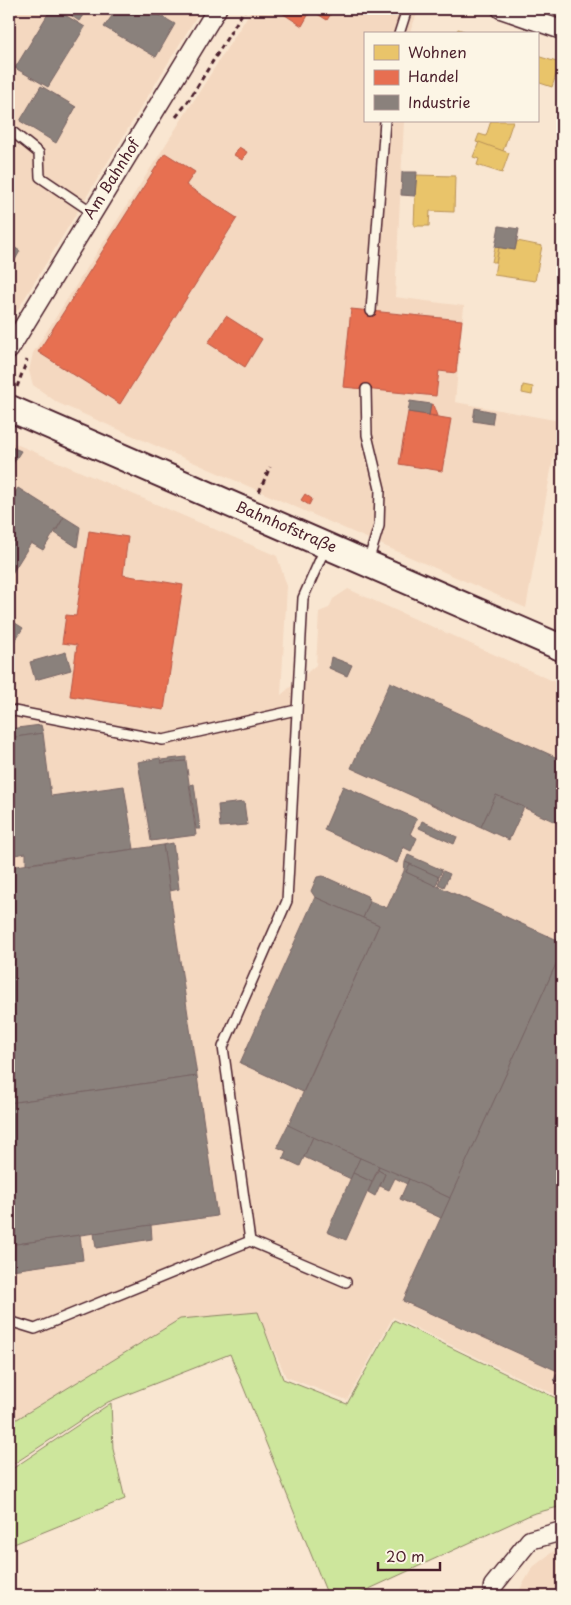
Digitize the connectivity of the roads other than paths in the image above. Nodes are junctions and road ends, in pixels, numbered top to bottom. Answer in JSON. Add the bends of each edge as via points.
{"nodes":[{"id":1,"x":217,"y":9,"type":"edge"},
{"id":2,"x":407,"y":9,"type":"edge"},
{"id":3,"x":501,"y":9,"type":"edge"},
{"id":4,"x":562,"y":30,"type":"edge"},
{"id":5,"x":400,"y":32,"type":"edge"},
{"id":6,"x":386,"y":122,"type":"edge"},
{"id":7,"x":9,"y":129,"type":"edge"},
{"id":8,"x":92,"y":212,"type":"junction"},
{"id":9,"x":372,"y":311,"type":"dead end"},
{"id":10,"x":9,"y":350,"type":"edge"},
{"id":11,"x":366,"y":389,"type":"dead end"},
{"id":12,"x":9,"y":408,"type":"edge"},
{"id":13,"x":327,"y":544,"type":"junction"},
{"id":14,"x":368,"y":562,"type":"junction"},
{"id":15,"x":562,"y":648,"type":"edge"},
{"id":16,"x":9,"y":710,"type":"edge"},
{"id":17,"x":296,"y":710,"type":"junction"},
{"id":18,"x":250,"y":1240,"type":"junction"},
{"id":19,"x":346,"y":1282,"type":"dead end"},
{"id":20,"x":9,"y":1321,"type":"edge"},
{"id":21,"x":562,"y":1531,"type":"edge"},
{"id":22,"x":492,"y":1596,"type":"edge"}],
"edges":[{"from":1,"to":8,"type":"street","name":"Am Bahnhof"},
{"from":2,"to":5,"type":"lane"},
{"from":3,"to":4,"type":"street"},
{"from":6,"to":9,"type":"lane"},
{"from":7,"to":8,"type":"lane","via":[[39,153],[40,177]]},
{"from":8,"to":10,"type":"street","name":"Am Bahnhof"},
{"from":11,"to":14,"type":"lane","via":[[367,435],[380,489],[379,526]]},
{"from":12,"to":13,"type":"main road","name":"Bahnhofstraße"},
{"from":13,"to":14,"type":"main road","name":"Bahnhofstraße"},
{"from":13,"to":17,"type":"lane","via":[[303,598]]},
{"from":14,"to":15,"type":"main road","name":"Bahnhofstraße"},
{"from":16,"to":17,"type":"lane","via":[[163,740]]},
{"from":17,"to":18,"type":"lane","via":[[287,901],[223,1047]]},
{"from":18,"to":19,"type":"lane"},
{"from":18,"to":20,"type":"lane","via":[[35,1329]]},
{"from":21,"to":22,"type":"street","via":[[530,1540],[494,1586]]}]}
